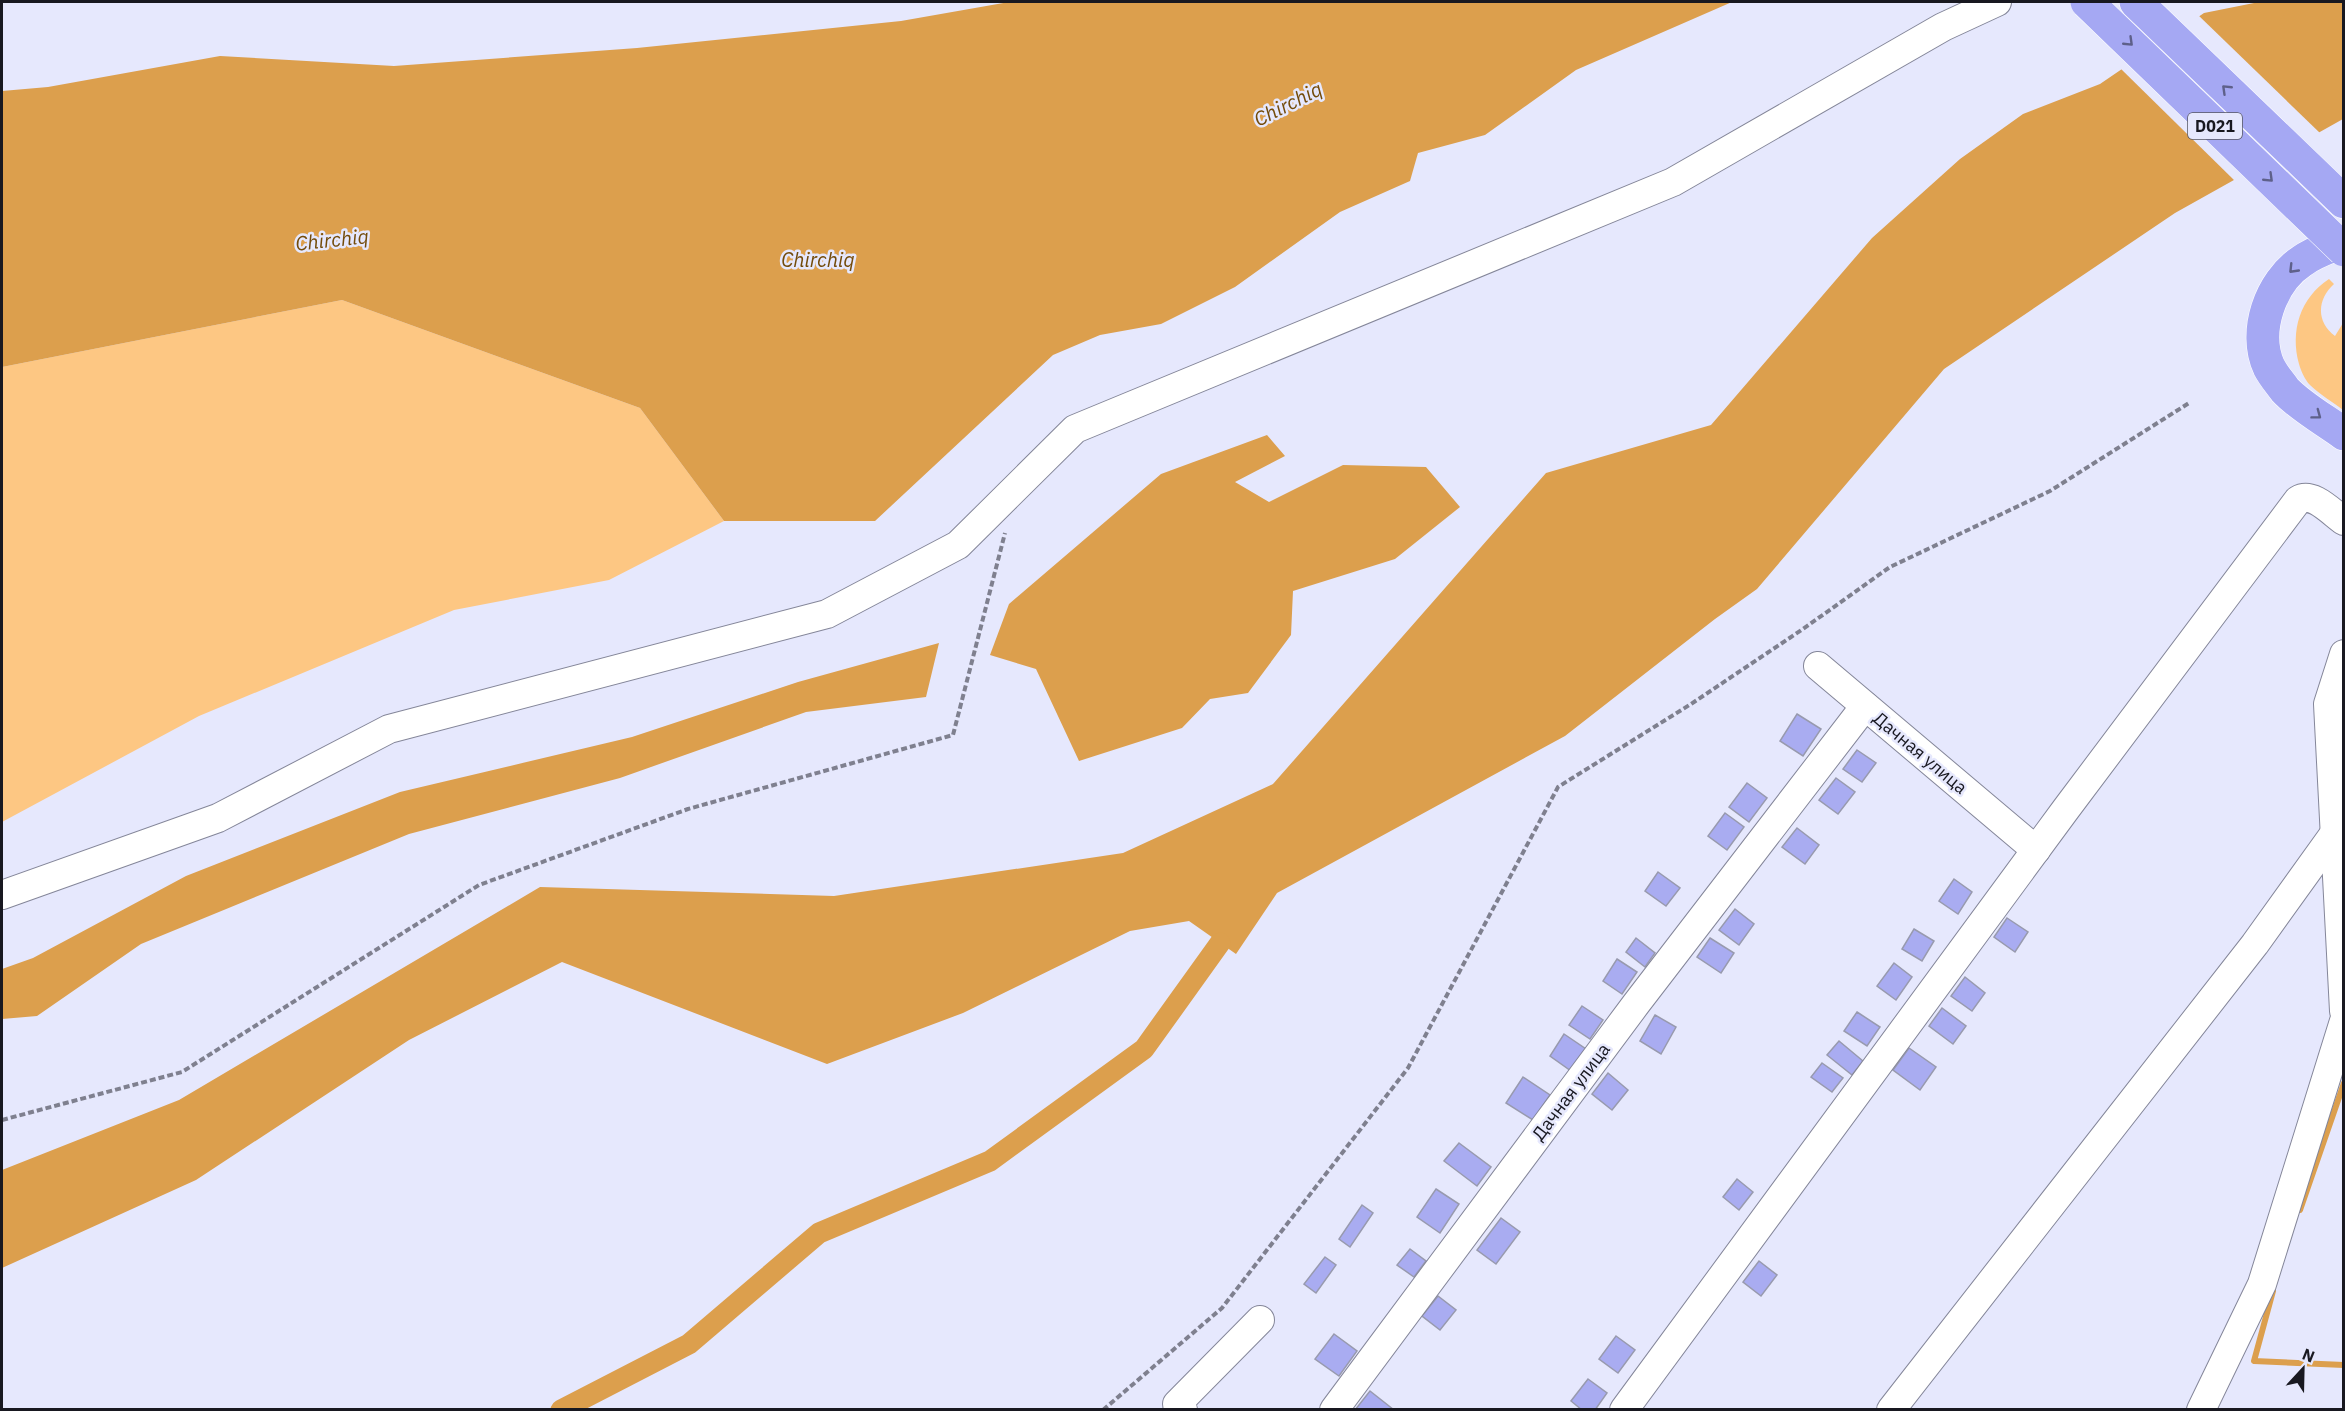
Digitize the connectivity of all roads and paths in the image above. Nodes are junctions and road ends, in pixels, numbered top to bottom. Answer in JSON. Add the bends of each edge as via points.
{"nodes":[{"id":1,"x":1997,"y":2,"type":"edge"},
{"id":2,"x":2087,"y":2,"type":"edge"},
{"id":3,"x":2136,"y":2,"type":"edge"},
{"id":4,"x":2343,"y":202,"type":"edge"},
{"id":5,"x":2343,"y":241,"type":"edge"},
{"id":6,"x":2343,"y":250,"type":"edge"},
{"id":7,"x":2188,"y":403,"type":"dead end"},
{"id":8,"x":2343,"y":434,"type":"edge"},
{"id":9,"x":2343,"y":521,"type":"edge"},
{"id":10,"x":1005,"y":531,"type":"dead end"},
{"id":11,"x":2343,"y":654,"type":"edge"},
{"id":12,"x":1818,"y":666,"type":"dead end"},
{"id":13,"x":1865,"y":706,"type":"junction"},
{"id":14,"x":2334,"y":834,"type":"junction"},
{"id":15,"x":2036,"y":850,"type":"junction"},
{"id":16,"x":2,"y":895,"type":"edge"},
{"id":17,"x":2343,"y":1011,"type":"edge"},
{"id":18,"x":2343,"y":1021,"type":"edge"},
{"id":19,"x":2,"y":1120,"type":"edge"},
{"id":20,"x":1260,"y":1320,"type":"dead end"},
{"id":21,"x":1103,"y":1410,"type":"edge"},
{"id":22,"x":1183,"y":1410,"type":"edge"},
{"id":23,"x":1334,"y":1410,"type":"edge"},
{"id":24,"x":1624,"y":1410,"type":"edge"},
{"id":25,"x":1891,"y":1410,"type":"edge"},
{"id":26,"x":2201,"y":1410,"type":"edge"}],
"edges":[{"from":1,"to":16,"type":"street","via":[[1943,27],[1673,182],[1075,429],[958,545],[827,614],[389,729],[218,818]]},
{"from":2,"to":6,"type":"highway","number":"D021","one_way":true,"bridge":true},
{"from":4,"to":3,"type":"highway","number":"D021","one_way":true},
{"from":5,"to":8,"type":"highway","one_way":true,"via":[[2303,260],[2287,276],[2271,300],[2263,339],[2270,369],[2285,389]]},
{"from":7,"to":21,"type":"path","via":[[2050,491],[1890,567],[1710,691],[1558,787],[1408,1068],[1222,1308]]},
{"from":9,"to":15,"type":"street","via":[[2311,497],[2298,500]]},
{"from":10,"to":19,"type":"path","via":[[953,735],[688,809],[479,885],[182,1072]]},
{"from":11,"to":14,"type":"street","via":[[2328,704]]},
{"from":12,"to":13,"type":"street"},
{"from":13,"to":15,"type":"street","name":"Дачная улица"},
{"from":13,"to":23,"type":"street","name":"Дачная улица","via":[[1636,1004]]},
{"from":14,"to":17,"type":"street"},
{"from":14,"to":25,"type":"street","via":[[2255,944]]},
{"from":15,"to":24,"type":"street"},
{"from":18,"to":26,"type":"street","via":[[2262,1284]]},
{"from":20,"to":22,"type":"street","via":[[1177,1404]]}]}
